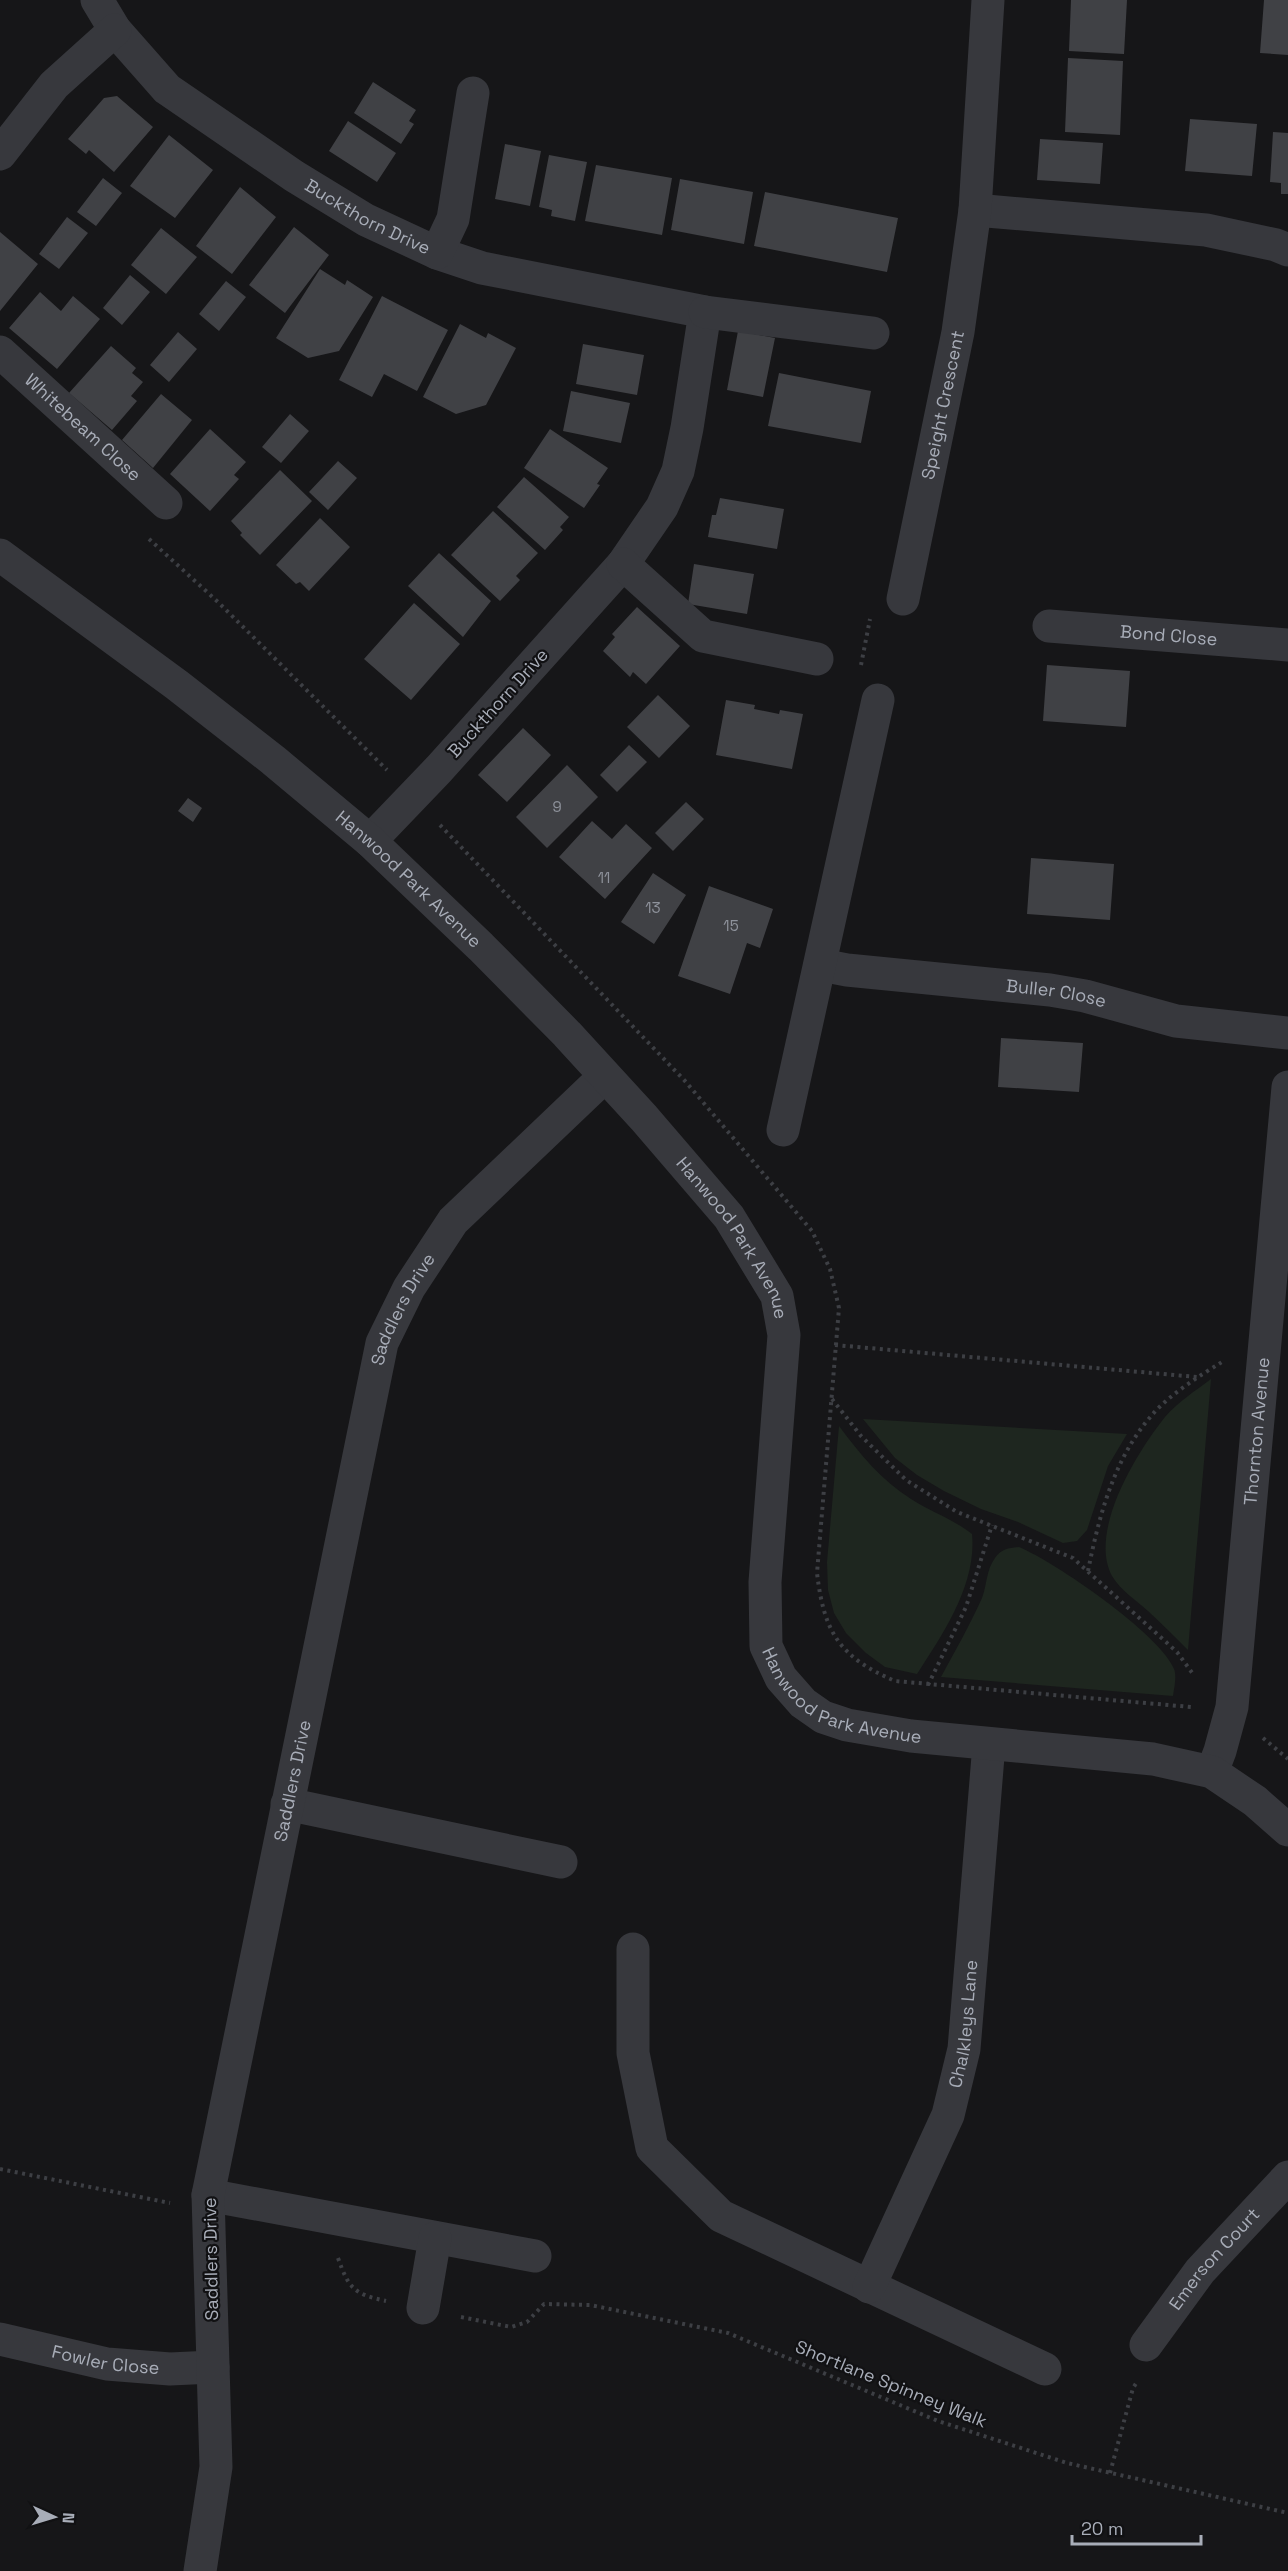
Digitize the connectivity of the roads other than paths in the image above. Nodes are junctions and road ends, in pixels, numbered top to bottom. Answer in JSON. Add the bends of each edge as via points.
{"nodes":[{"id":1,"x":97,"y":0,"type":"edge"},
{"id":2,"x":988,"y":0,"type":"edge"},
{"id":3,"x":115,"y":30,"type":"junction"},
{"id":4,"x":473,"y":93,"type":"dead end"},
{"id":5,"x":0,"y":154,"type":"edge"},
{"id":6,"x":975,"y":210,"type":"junction"},
{"id":7,"x":1288,"y":250,"type":"edge"},
{"id":8,"x":437,"y":253,"type":"junction"},
{"id":9,"x":705,"y":312,"type":"junction"},
{"id":10,"x":873,"y":333,"type":"dead end"},
{"id":11,"x":0,"y":352,"type":"edge"},
{"id":12,"x":166,"y":503,"type":"dead end"},
{"id":13,"x":0,"y":555,"type":"edge"},
{"id":14,"x":623,"y":564,"type":"junction"},
{"id":15,"x":903,"y":599,"type":"dead end"},
{"id":16,"x":1049,"y":626,"type":"dead end"},
{"id":17,"x":1288,"y":645,"type":"edge"},
{"id":18,"x":817,"y":659,"type":"dead end"},
{"id":19,"x":878,"y":700,"type":"dead end"},
{"id":20,"x":370,"y":841,"type":"junction"},
{"id":21,"x":821,"y":965,"type":"junction"},
{"id":22,"x":1288,"y":1033,"type":"edge"},
{"id":23,"x":605,"y":1076,"type":"junction"},
{"id":24,"x":1288,"y":1087,"type":"edge"},
{"id":25,"x":783,"y":1130,"type":"dead end"},
{"id":26,"x":1279,"y":1286,"type":"edge"},
{"id":27,"x":989,"y":1744,"type":"junction"},
{"id":28,"x":1212,"y":1772,"type":"junction"},
{"id":29,"x":286,"y":1804,"type":"junction"},
{"id":30,"x":1288,"y":1830,"type":"edge"},
{"id":31,"x":561,"y":1862,"type":"dead end"},
{"id":32,"x":633,"y":1949,"type":"dead end"},
{"id":33,"x":1288,"y":2177,"type":"edge"},
{"id":34,"x":208,"y":2195,"type":"junction"},
{"id":35,"x":435,"y":2238,"type":"junction"},
{"id":36,"x":535,"y":2256,"type":"dead end"},
{"id":37,"x":869,"y":2287,"type":"junction"},
{"id":38,"x":423,"y":2308,"type":"dead end"},
{"id":39,"x":0,"y":2339,"type":"edge"},
{"id":40,"x":1146,"y":2345,"type":"road end"},
{"id":41,"x":213,"y":2367,"type":"junction"},
{"id":42,"x":1045,"y":2369,"type":"dead end"},
{"id":43,"x":200,"y":2571,"type":"edge"}],
"edges":[{"from":1,"to":3,"type":"street","name":"Buckthorn Drive"},
{"from":2,"to":6,"type":"street","name":"Speight Crescent"},
{"from":3,"to":5,"type":"street","via":[[54,85]]},
{"from":3,"to":8,"type":"street","name":"Buckthorn Drive","via":[[167,88],[294,176],[366,220]]},
{"from":4,"to":8,"type":"street","via":[[453,219]]},
{"from":6,"to":7,"type":"street","via":[[1206,230]]},
{"from":6,"to":15,"type":"street","name":"Speight Crescent","via":[[958,332]]},
{"from":8,"to":9,"type":"street","name":"Buckthorn Drive","via":[[482,268]]},
{"from":9,"to":10,"type":"street","name":"Buckthorn Drive"},
{"from":9,"to":14,"type":"street","name":"Buckthorn Drive","via":[[678,471],[662,507]]},
{"from":11,"to":12,"type":"street","name":"Whitebeam Close"},
{"from":13,"to":20,"type":"street","name":"Hanwood Park Avenue","via":[[177,685]]},
{"from":14,"to":18,"type":"street","via":[[703,636]]},
{"from":14,"to":20,"type":"street","name":"Buckthorn Drive"},
{"from":16,"to":17,"type":"street","name":"Bond Close"},
{"from":19,"to":21,"type":"street"},
{"from":20,"to":23,"type":"street","name":"Hanwood Park Avenue","via":[[481,947]]},
{"from":21,"to":22,"type":"street","name":"Buller Close","via":[[1050,990],[1176,1021]]},
{"from":21,"to":25,"type":"street"},
{"from":23,"to":27,"type":"street","name":"Hanwood Park Avenue","via":[[729,1217],[777,1296],[784,1335],[765,1582],[765,1635],[781,1678],[802,1703],[823,1717],[847,1725]]},
{"from":23,"to":29,"type":"street","name":"Saddlers Drive","via":[[453,1221],[409,1288],[382,1343]]},
{"from":24,"to":26,"type":"street","name":"Thornton Avenue"},
{"from":26,"to":28,"type":"street","name":"Thornton Avenue","via":[[1232,1707]]},
{"from":27,"to":28,"type":"street","name":"Hanwood Park Avenue","via":[[1153,1759]]},
{"from":27,"to":37,"type":"street","name":"Chalkleys Lane","via":[[964,2049],[948,2115]]},
{"from":28,"to":30,"type":"street","name":"Hanwood Park Avenue","via":[[1255,1801]]},
{"from":29,"to":31,"type":"street"},
{"from":29,"to":34,"type":"street","name":"Saddlers Drive"},
{"from":32,"to":37,"type":"street","via":[[633,2054],[652,2148],[722,2216]]},
{"from":33,"to":40,"type":"street","name":"Emerson Court","via":[[1200,2271]]},
{"from":34,"to":35,"type":"street"},
{"from":34,"to":41,"type":"street","name":"Saddlers Drive"},
{"from":35,"to":36,"type":"street"},
{"from":35,"to":38,"type":"street"},
{"from":37,"to":42,"type":"street"},
{"from":39,"to":41,"type":"street","name":"Fowler Close","via":[[107,2364]]},
{"from":41,"to":43,"type":"street","name":"Saddlers Drive","via":[[216,2467]]}]}
